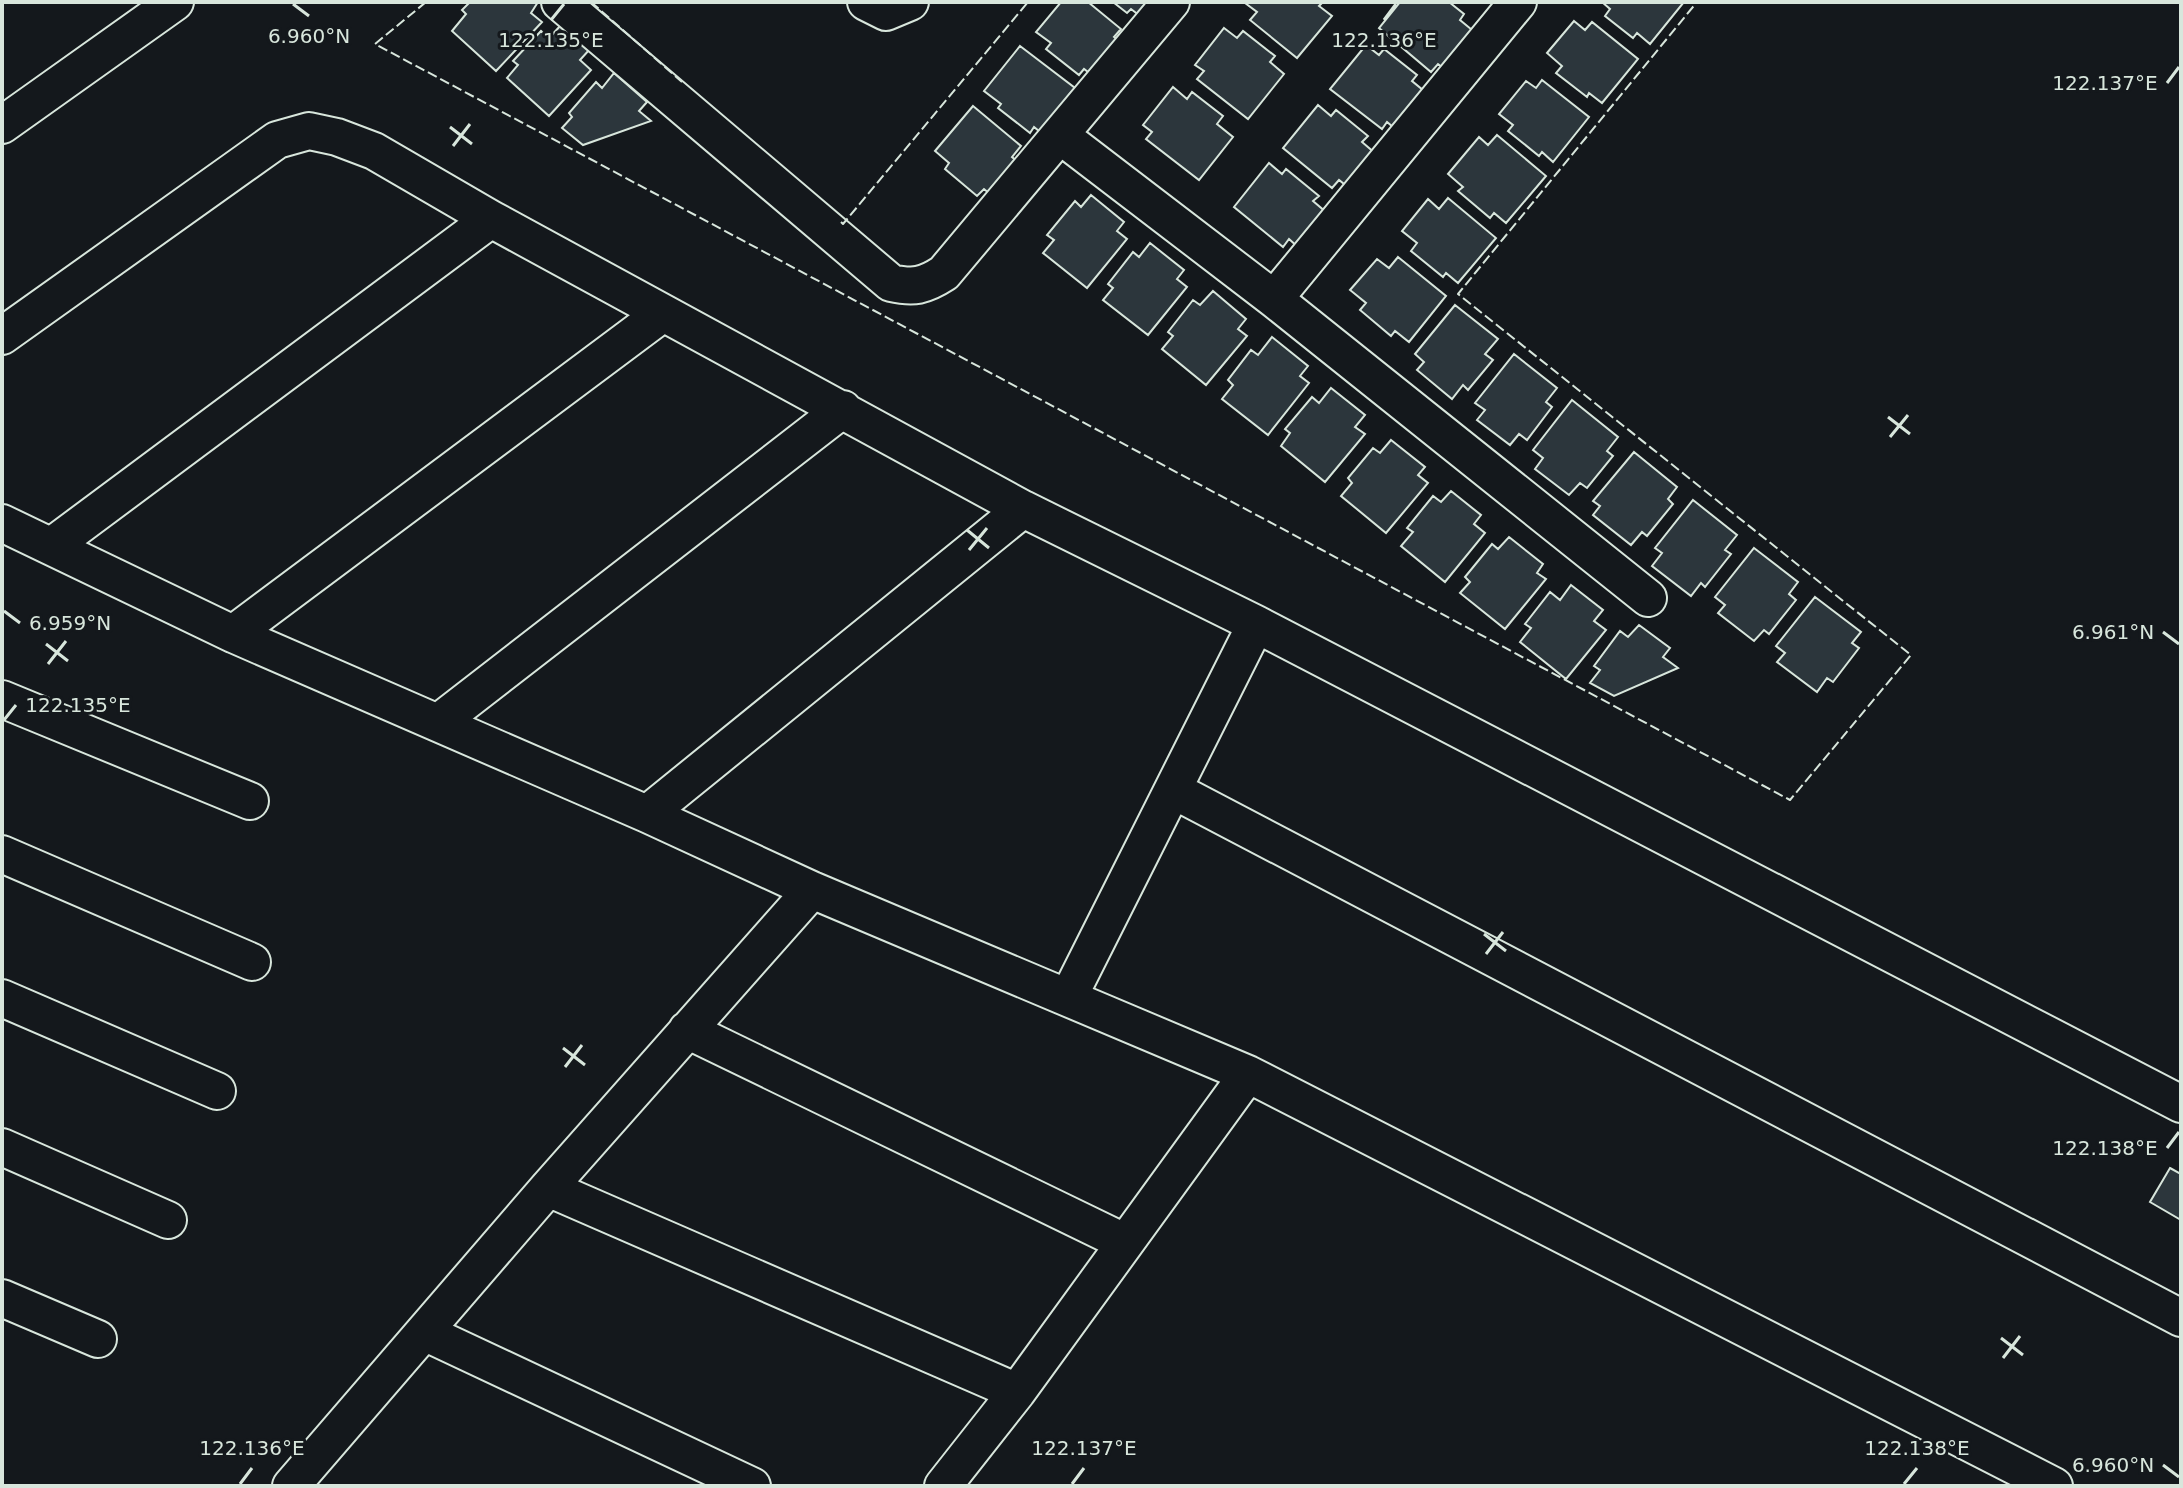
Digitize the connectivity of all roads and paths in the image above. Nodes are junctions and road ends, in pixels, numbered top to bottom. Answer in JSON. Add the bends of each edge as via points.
{"nodes":[{"id":1,"x":175,"y":2,"type":"edge"},
{"id":2,"x":560,"y":2,"type":"edge"},
{"id":3,"x":866,"y":2,"type":"edge"},
{"id":4,"x":910,"y":2,"type":"edge"},
{"id":5,"x":1171,"y":2,"type":"edge"},
{"id":6,"x":1518,"y":2,"type":"edge"},
{"id":7,"x":2,"y":125,"type":"edge"},
{"id":8,"x":1061,"y":136,"type":"junction"},
{"id":9,"x":491,"y":219,"type":"junction"},
{"id":10,"x":1274,"y":299,"type":"junction"},
{"id":11,"x":663,"y":313,"type":"junction"},
{"id":12,"x":2,"y":336,"type":"edge"},
{"id":13,"x":843,"y":409,"type":"junction"},
{"id":14,"x":1023,"y":509,"type":"junction"},
{"id":15,"x":2,"y":523,"type":"edge"},
{"id":16,"x":53,"y":545,"type":"junction"},
{"id":17,"x":1648,"y":598,"type":"dead end"},
{"id":18,"x":1256,"y":624,"type":"junction"},
{"id":19,"x":233,"y":634,"type":"junction"},
{"id":20,"x":2,"y":699,"type":"edge"},
{"id":21,"x":439,"y":722,"type":"junction"},
{"id":22,"x":1175,"y":791,"type":"junction"},
{"id":23,"x":250,"y":801,"type":"dead end"},
{"id":24,"x":647,"y":814,"type":"junction"},
{"id":25,"x":2,"y":854,"type":"edge"},
{"id":26,"x":812,"y":890,"type":"junction"},
{"id":27,"x":252,"y":962,"type":"dead end"},
{"id":28,"x":2,"y":998,"type":"edge"},
{"id":29,"x":1068,"y":998,"type":"junction"},
{"id":30,"x":687,"y":1030,"type":"junction"},
{"id":31,"x":1248,"y":1074,"type":"junction"},
{"id":32,"x":217,"y":1091,"type":"dead end"},
{"id":33,"x":2181,"y":1104,"type":"edge"},
{"id":34,"x":2,"y":1147,"type":"edge"},
{"id":35,"x":548,"y":1188,"type":"junction"},
{"id":36,"x":168,"y":1220,"type":"dead end"},
{"id":37,"x":1124,"y":1242,"type":"junction"},
{"id":38,"x":2,"y":1298,"type":"edge"},
{"id":39,"x":2181,"y":1318,"type":"edge"},
{"id":40,"x":424,"y":1332,"type":"junction"},
{"id":41,"x":98,"y":1339,"type":"dead end"},
{"id":42,"x":1017,"y":1392,"type":"junction"},
{"id":43,"x":296,"y":1485,"type":"edge"},
{"id":44,"x":752,"y":1486,"type":"edge"},
{"id":45,"x":943,"y":1486,"type":"edge"},
{"id":46,"x":2054,"y":1486,"type":"edge"}],
"edges":[{"from":1,"to":7,"type":"street"},
{"from":2,"to":8,"type":"street","via":[[891,283],[912,288],[944,273]]},
{"from":3,"to":4,"type":"street","via":[[886,12]]},
{"from":5,"to":8,"type":"street"},
{"from":6,"to":10,"type":"street"},
{"from":8,"to":10,"type":"street"},
{"from":9,"to":11,"type":"street"},
{"from":9,"to":12,"type":"street","via":[[374,151],[309,131],[277,140]]},
{"from":9,"to":16,"type":"street"},
{"from":10,"to":17,"type":"street"},
{"from":11,"to":13,"type":"street"},
{"from":11,"to":19,"type":"street"},
{"from":13,"to":14,"type":"street"},
{"from":13,"to":21,"type":"street"},
{"from":14,"to":18,"type":"street"},
{"from":14,"to":24,"type":"street"},
{"from":15,"to":16,"type":"street"},
{"from":16,"to":19,"type":"street"},
{"from":18,"to":22,"type":"street"},
{"from":18,"to":33,"type":"street"},
{"from":19,"to":21,"type":"street"},
{"from":20,"to":23,"type":"street"},
{"from":21,"to":24,"type":"street"},
{"from":22,"to":29,"type":"street"},
{"from":22,"to":39,"type":"street"},
{"from":24,"to":26,"type":"street"},
{"from":25,"to":27,"type":"street"},
{"from":26,"to":29,"type":"street"},
{"from":26,"to":30,"type":"street"},
{"from":28,"to":32,"type":"street"},
{"from":29,"to":31,"type":"street"},
{"from":30,"to":35,"type":"street"},
{"from":30,"to":37,"type":"street"},
{"from":31,"to":37,"type":"street"},
{"from":31,"to":46,"type":"street"},
{"from":34,"to":36,"type":"street"},
{"from":35,"to":40,"type":"street"},
{"from":35,"to":42,"type":"street"},
{"from":37,"to":42,"type":"street"},
{"from":38,"to":41,"type":"street"},
{"from":40,"to":43,"type":"street"},
{"from":40,"to":44,"type":"street"},
{"from":42,"to":45,"type":"street"}]}
